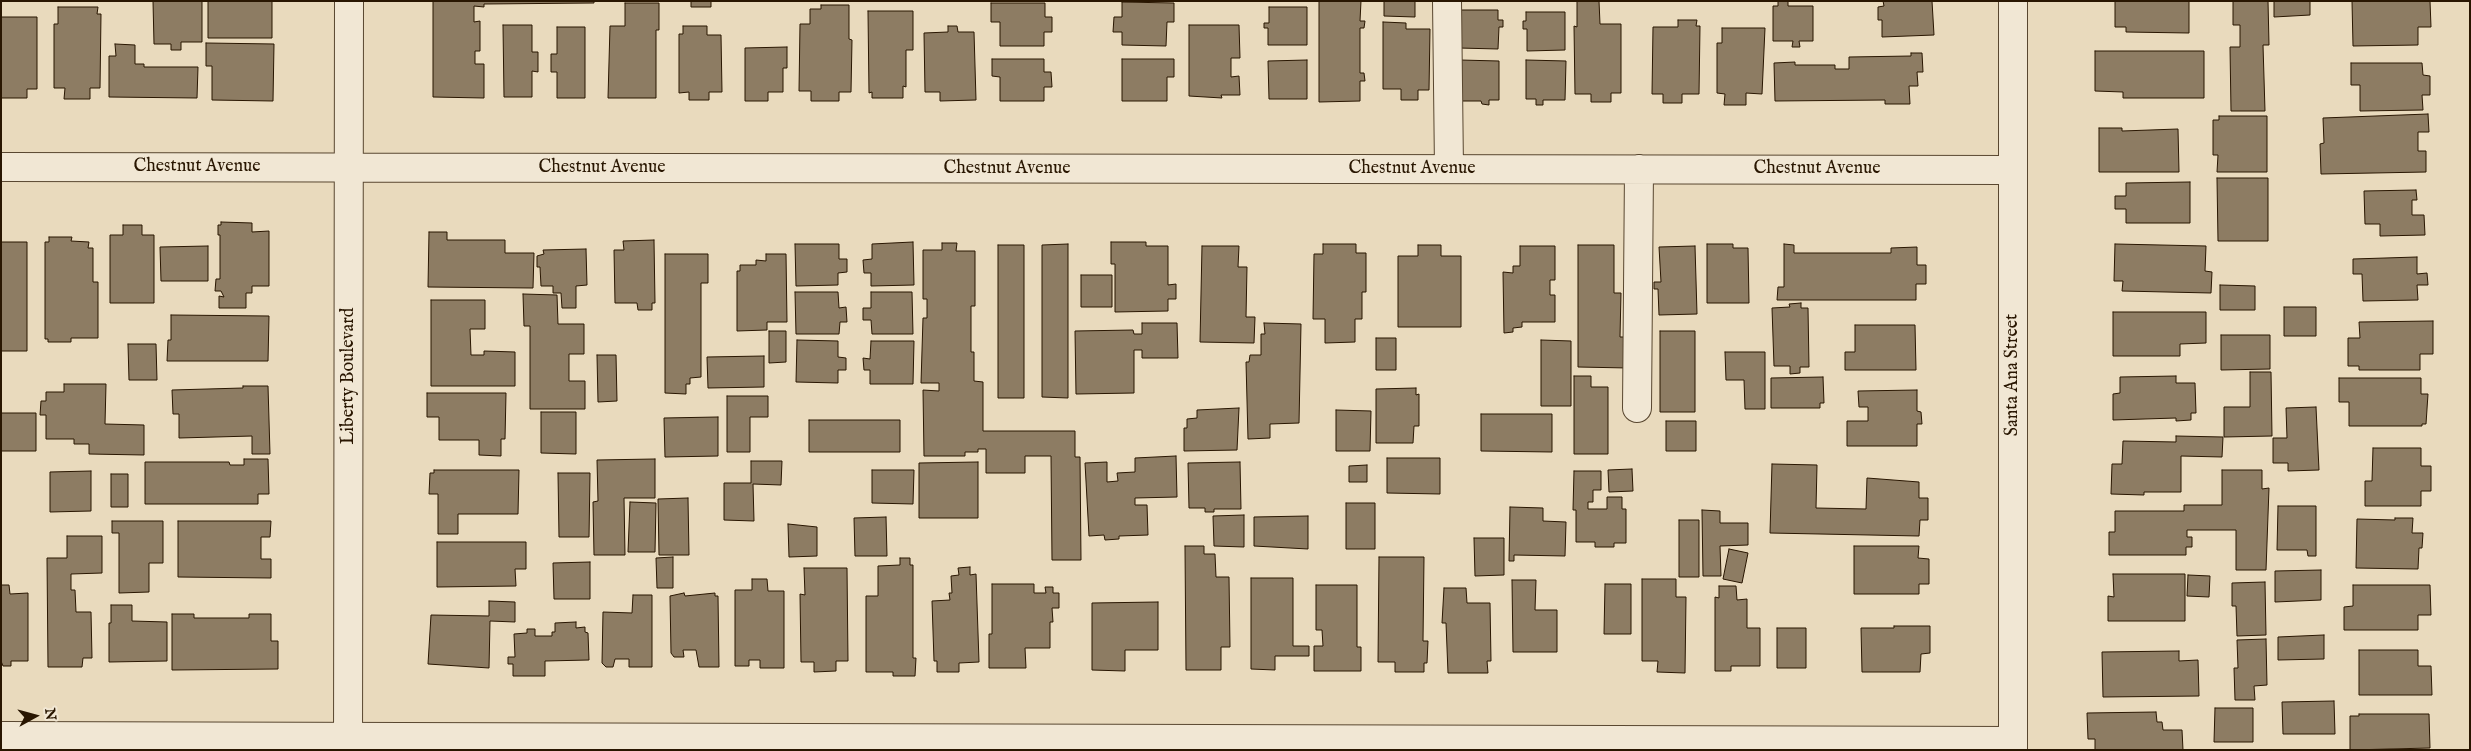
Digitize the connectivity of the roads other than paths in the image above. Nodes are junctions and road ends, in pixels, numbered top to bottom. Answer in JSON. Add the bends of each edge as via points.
{"nodes":[{"id":1,"x":349,"y":1,"type":"edge"},
{"id":2,"x":1447,"y":1,"type":"edge"},
{"id":3,"x":2013,"y":1,"type":"edge"},
{"id":4,"x":1,"y":167,"type":"edge"},
{"id":5,"x":349,"y":168,"type":"junction"},
{"id":6,"x":1448,"y":169,"type":"junction"},
{"id":7,"x":1639,"y":169,"type":"junction"},
{"id":8,"x":2013,"y":170,"type":"junction"},
{"id":9,"x":1637,"y":408,"type":"dead end"},
{"id":10,"x":1,"y":736,"type":"edge"},
{"id":11,"x":348,"y":744,"type":"edge"},
{"id":12,"x":2013,"y":745,"type":"edge"}],
"edges":[{"from":1,"to":5,"type":"street","name":"Liberty Boulevard"},
{"from":2,"to":6,"type":"street"},
{"from":3,"to":8,"type":"street","name":"Santa Ana Street"},
{"from":4,"to":5,"type":"street","name":"Chestnut Avenue"},
{"from":5,"to":6,"type":"street","name":"Chestnut Avenue"},
{"from":5,"to":11,"type":"street","name":"Liberty Boulevard"},
{"from":6,"to":7,"type":"street","name":"Chestnut Avenue"},
{"from":7,"to":8,"type":"street","name":"Chestnut Avenue"},
{"from":7,"to":9,"type":"street"},
{"from":8,"to":12,"type":"street","name":"Santa Ana Street"},
{"from":10,"to":11,"type":"street"},
{"from":11,"to":12,"type":"street"}]}
